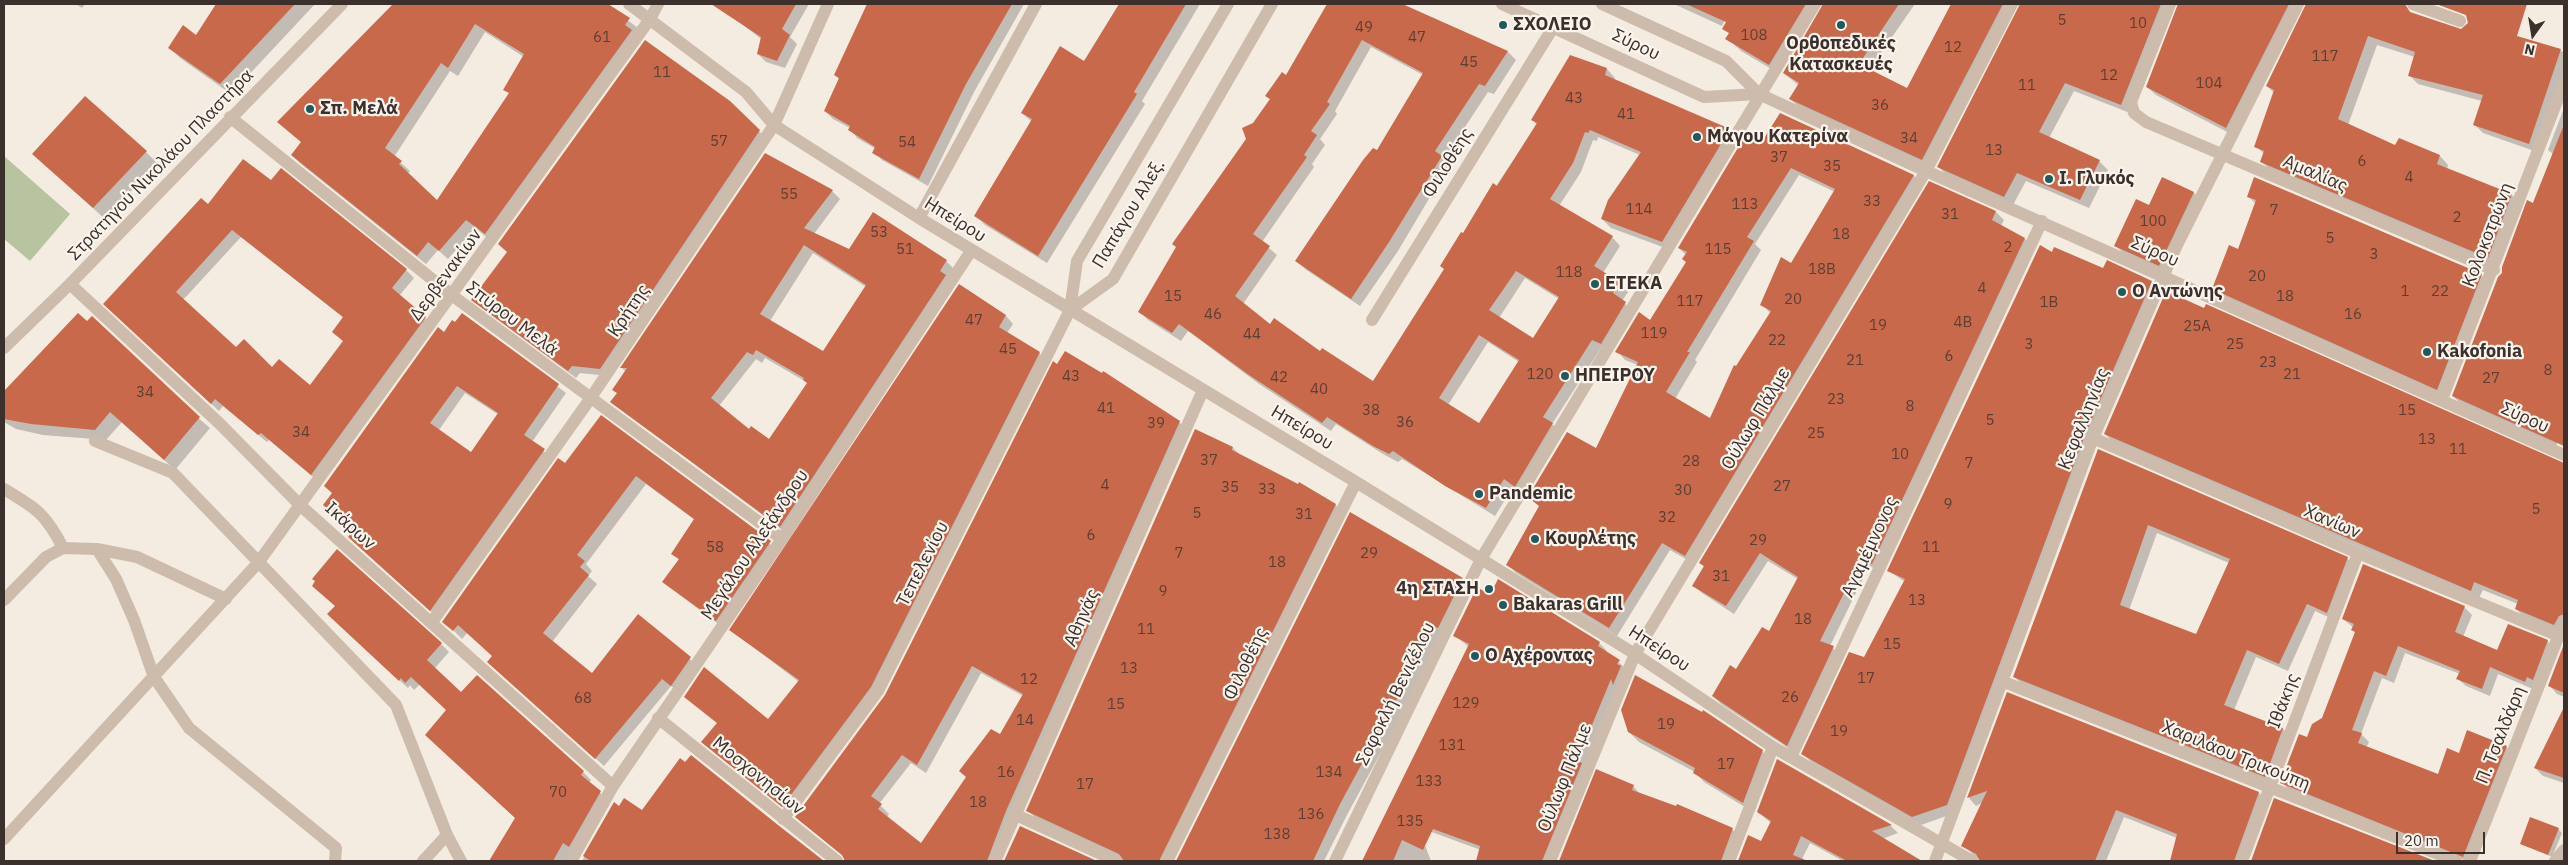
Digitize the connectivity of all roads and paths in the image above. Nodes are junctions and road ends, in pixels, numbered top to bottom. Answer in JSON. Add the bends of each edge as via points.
{"nodes":[{"id":1,"x":342,"y":4,"type":"edge"},
{"id":2,"x":629,"y":4,"type":"edge"},
{"id":3,"x":658,"y":4,"type":"edge"},
{"id":4,"x":828,"y":4,"type":"edge"},
{"id":5,"x":1036,"y":4,"type":"edge"},
{"id":6,"x":1228,"y":4,"type":"edge"},
{"id":7,"x":1272,"y":4,"type":"edge"},
{"id":8,"x":1502,"y":4,"type":"edge"},
{"id":9,"x":1602,"y":4,"type":"edge"},
{"id":10,"x":1815,"y":4,"type":"edge"},
{"id":11,"x":2012,"y":4,"type":"edge"},
{"id":12,"x":2170,"y":4,"type":"edge"},
{"id":13,"x":2298,"y":4,"type":"edge"},
{"id":14,"x":2413,"y":4,"type":"edge"},
{"id":15,"x":650,"y":19,"type":"junction"},
{"id":16,"x":2460,"y":21,"type":"dead end"},
{"id":17,"x":1554,"y":26,"type":"junction"},
{"id":18,"x":2564,"y":82,"type":"edge"},
{"id":19,"x":1759,"y":94,"type":"junction"},
{"id":20,"x":230,"y":117,"type":"junction"},
{"id":21,"x":774,"y":125,"type":"junction"},
{"id":22,"x":2224,"y":154,"type":"junction"},
{"id":23,"x":1926,"y":171,"type":"junction"},
{"id":24,"x":919,"y":218,"type":"junction"},
{"id":25,"x":2042,"y":222,"type":"junction"},
{"id":26,"x":971,"y":251,"type":"junction"},
{"id":27,"x":2494,"y":270,"type":"junction"},
{"id":28,"x":2163,"y":275,"type":"junction"},
{"id":29,"x":70,"y":284,"type":"junction"},
{"id":30,"x":452,"y":296,"type":"junction"},
{"id":31,"x":1070,"y":310,"type":"junction"},
{"id":32,"x":1372,"y":320,"type":"dead end"},
{"id":33,"x":4,"y":348,"type":"edge"},
{"id":34,"x":1203,"y":390,"type":"junction"},
{"id":35,"x":590,"y":399,"type":"junction"},
{"id":36,"x":2442,"y":399,"type":"junction"},
{"id":37,"x":2093,"y":438,"type":"junction"},
{"id":38,"x":95,"y":441,"type":"dead end"},
{"id":39,"x":2564,"y":455,"type":"edge"},
{"id":40,"x":1356,"y":482,"type":"junction"},
{"id":41,"x":4,"y":489,"type":"edge"},
{"id":42,"x":301,"y":506,"type":"junction"},
{"id":43,"x":782,"y":538,"type":"junction"},
{"id":44,"x":63,"y":548,"type":"junction"},
{"id":45,"x":97,"y":549,"type":"junction"},
{"id":46,"x":2358,"y":553,"type":"junction"},
{"id":47,"x":1480,"y":559,"type":"junction"},
{"id":48,"x":258,"y":564,"type":"junction"},
{"id":49,"x":226,"y":599,"type":"junction"},
{"id":50,"x":4,"y":600,"type":"edge"},
{"id":51,"x":432,"y":622,"type":"junction"},
{"id":52,"x":2564,"y":622,"type":"edge"},
{"id":53,"x":2559,"y":636,"type":"junction"},
{"id":54,"x":1635,"y":654,"type":"junction"},
{"id":55,"x":154,"y":677,"type":"junction"},
{"id":56,"x":2004,"y":682,"type":"junction"},
{"id":57,"x":658,"y":718,"type":"junction"},
{"id":58,"x":1773,"y":747,"type":"junction"},
{"id":59,"x":613,"y":786,"type":"junction"},
{"id":60,"x":2269,"y":789,"type":"junction"},
{"id":61,"x":1014,"y":814,"type":"junction"},
{"id":62,"x":783,"y":819,"type":"junction"},
{"id":63,"x":447,"y":835,"type":"junction"},
{"id":64,"x":4,"y":840,"type":"edge"},
{"id":65,"x":1942,"y":844,"type":"junction"},
{"id":66,"x":2564,"y":850,"type":"edge"},
{"id":67,"x":335,"y":861,"type":"edge"},
{"id":68,"x":423,"y":861,"type":"edge"},
{"id":69,"x":461,"y":861,"type":"edge"},
{"id":70,"x":572,"y":861,"type":"edge"},
{"id":71,"x":837,"y":861,"type":"edge"},
{"id":72,"x":995,"y":861,"type":"edge"},
{"id":73,"x":1116,"y":861,"type":"edge"},
{"id":74,"x":1167,"y":861,"type":"edge"},
{"id":75,"x":1335,"y":861,"type":"edge"},
{"id":76,"x":1550,"y":861,"type":"edge"},
{"id":77,"x":1729,"y":861,"type":"edge"},
{"id":78,"x":1934,"y":861,"type":"edge"},
{"id":79,"x":1972,"y":861,"type":"edge"},
{"id":80,"x":2242,"y":861,"type":"edge"},
{"id":81,"x":2456,"y":861,"type":"edge"},
{"id":82,"x":2470,"y":861,"type":"edge"},
{"id":83,"x":2555,"y":861,"type":"edge"}],
"edges":[{"from":1,"to":20,"type":"street","name":"Στρατηγού Νικολάου Πλαστήρα"},
{"from":2,"to":15,"type":"street","name":"Ηπείρου"},
{"from":3,"to":15,"type":"street","name":"Δερβενακίων"},
{"from":4,"to":21,"type":"street","name":"Κρήτης"},
{"from":5,"to":24,"type":"street"},
{"from":6,"to":31,"type":"street","name":"Παπάγου Αλεξ.","via":[[1077,260]]},
{"from":7,"to":31,"type":"street","name":"Παπάγου Αλεξ.","via":[[1113,279]]},
{"from":8,"to":17,"type":"street","name":"Σύρου"},
{"from":9,"to":19,"type":"street","name":"Σύρου","via":[[1726,61]]},
{"from":10,"to":19,"type":"street","name":"Σοφοκλή Βενιζέλου"},
{"from":11,"to":23,"type":"street","name":"Ούλωφ Πάλμε"},
{"from":12,"to":22,"type":"street","name":"Αμαλίας","via":[[2132,102],[2134,114]]},
{"from":13,"to":22,"type":"street","name":"Κεφαλληνίας"},
{"from":14,"to":16,"type":"street"},
{"from":15,"to":21,"type":"street","name":"Ηπείρου","via":[[746,92]]},
{"from":15,"to":30,"type":"street","name":"Δερβενακίων"},
{"from":17,"to":19,"type":"street","name":"Σύρου","via":[[1704,97]]},
{"from":17,"to":32,"type":"street","name":"Φιλοθέης"},
{"from":18,"to":27,"type":"street","name":"Κολοκοτρώνη"},
{"from":19,"to":23,"type":"street","name":"Σύρου"},
{"from":19,"to":47,"type":"street","name":"Σοφοκλή Βενιζέλου"},
{"from":20,"to":29,"type":"street","name":"Στρατηγού Νικολάου Πλαστήρα"},
{"from":20,"to":30,"type":"street","name":"Σπύρου Μελά"},
{"from":21,"to":24,"type":"street","name":"Ηπείρου"},
{"from":21,"to":35,"type":"street","name":"Κρήτης"},
{"from":22,"to":27,"type":"street","name":"Αμαλίας"},
{"from":22,"to":28,"type":"street","name":"Κεφαλληνίας"},
{"from":23,"to":25,"type":"street","name":"Σύρου"},
{"from":23,"to":54,"type":"street","name":"Ούλωφ Πάλμε"},
{"from":24,"to":26,"type":"street","name":"Ηπείρου"},
{"from":25,"to":28,"type":"street","name":"Σύρου"},
{"from":25,"to":58,"type":"street","name":"Αγαμέμνονος","via":[[1791,757]]},
{"from":26,"to":31,"type":"street","name":"Ηπείρου"},
{"from":26,"to":43,"type":"street","name":"Μεγάλου Αλεξάνδρου"},
{"from":27,"to":36,"type":"street","name":"Κολοκοτρώνη"},
{"from":28,"to":36,"type":"street","name":"Σύρου"},
{"from":28,"to":37,"type":"street","name":"Κεφαλληνίας"},
{"from":29,"to":33,"type":"street","name":"Στρατηγού Νικολάου Πλαστήρα"},
{"from":29,"to":42,"type":"street","name":"Ικάρων","via":[[220,424]]},
{"from":30,"to":35,"type":"street","name":"Σπύρου Μελά"},
{"from":30,"to":42,"type":"street","name":"Δερβενακίων"},
{"from":31,"to":34,"type":"street","name":"Ηπείρου"},
{"from":31,"to":62,"type":"street","name":"Τεπελενίου","via":[[878,692]]},
{"from":34,"to":40,"type":"street","name":"Ηπείρου"},
{"from":34,"to":61,"type":"street","name":"Αθηνάς"},
{"from":35,"to":43,"type":"street","name":"Σπύρου Μελά"},
{"from":35,"to":51,"type":"street","name":"Κρήτης"},
{"from":36,"to":39,"type":"street","name":"Σύρου"},
{"from":37,"to":46,"type":"street","name":"Χανίων"},
{"from":37,"to":56,"type":"street","name":"Κεφαλληνίας"},
{"from":38,"to":48,"type":"street","via":[[173,473]]},
{"from":40,"to":47,"type":"street","name":"Ηπείρου"},
{"from":40,"to":74,"type":"street","name":"Φιλοθέης"},
{"from":41,"to":44,"type":"street","via":[[38,510],[52,526]]},
{"from":42,"to":48,"type":"street","name":"Δερβενακίων"},
{"from":42,"to":51,"type":"street","name":"Ικάρων"},
{"from":43,"to":57,"type":"street","name":"Μεγάλου Αλεξάνδρου"},
{"from":44,"to":45,"type":"street"},
{"from":44,"to":50,"type":"street","via":[[46,557]]},
{"from":45,"to":49,"type":"street","via":[[137,558]]},
{"from":45,"to":55,"type":"street","via":[[116,579]]},
{"from":46,"to":53,"type":"street","name":"Χανίων"},
{"from":46,"to":60,"type":"street","name":"Ιθάκης"},
{"from":47,"to":54,"type":"street","name":"Ηπείρου"},
{"from":47,"to":75,"type":"street","name":"Σοφοκλή Βενιζέλου"},
{"from":48,"to":49,"type":"street","name":"Δερβενακίων"},
{"from":48,"to":63,"type":"street","via":[[396,705]]},
{"from":49,"to":55,"type":"street","name":"Δερβενακίων"},
{"from":51,"to":59,"type":"street","name":"Ικάρων"},
{"from":52,"to":53,"type":"street","name":"Π. Τσαλδάρη"},
{"from":53,"to":82,"type":"street","name":"Π. Τσαλδάρη"},
{"from":54,"to":58,"type":"street","name":"Ηπείρου"},
{"from":54,"to":76,"type":"street","name":"Ούλωφ Πάλμε"},
{"from":55,"to":64,"type":"street","name":"Δερβενακίων"},
{"from":55,"to":67,"type":"street","via":[[189,728],[336,848]]},
{"from":56,"to":60,"type":"street","name":"Χαριλάου Τρικούπη"},
{"from":56,"to":65,"type":"street","name":"Κεφαλληνίας"},
{"from":57,"to":59,"type":"street","name":"Μεγάλου Αλεξάνδρου"},
{"from":57,"to":62,"type":"street","name":"Μοσχονησίων"},
{"from":58,"to":65,"type":"street","name":"Ηπείρου"},
{"from":58,"to":77,"type":"street"},
{"from":59,"to":70,"type":"street","name":"Μεγάλου Αλεξάνδρου"},
{"from":60,"to":80,"type":"street","name":"Ιθάκης"},
{"from":60,"to":81,"type":"street","name":"Χαριλάου Τρικούπη"},
{"from":61,"to":72,"type":"street","name":"Αθηνάς"},
{"from":61,"to":73,"type":"street"},
{"from":62,"to":71,"type":"street","name":"Μοσχονησίων"},
{"from":63,"to":68,"type":"street"},
{"from":63,"to":69,"type":"street"},
{"from":65,"to":78,"type":"street","name":"Κεφαλληνίας"},
{"from":65,"to":79,"type":"street","name":"Ηπείρου"},
{"from":66,"to":83,"type":"street"}]}
